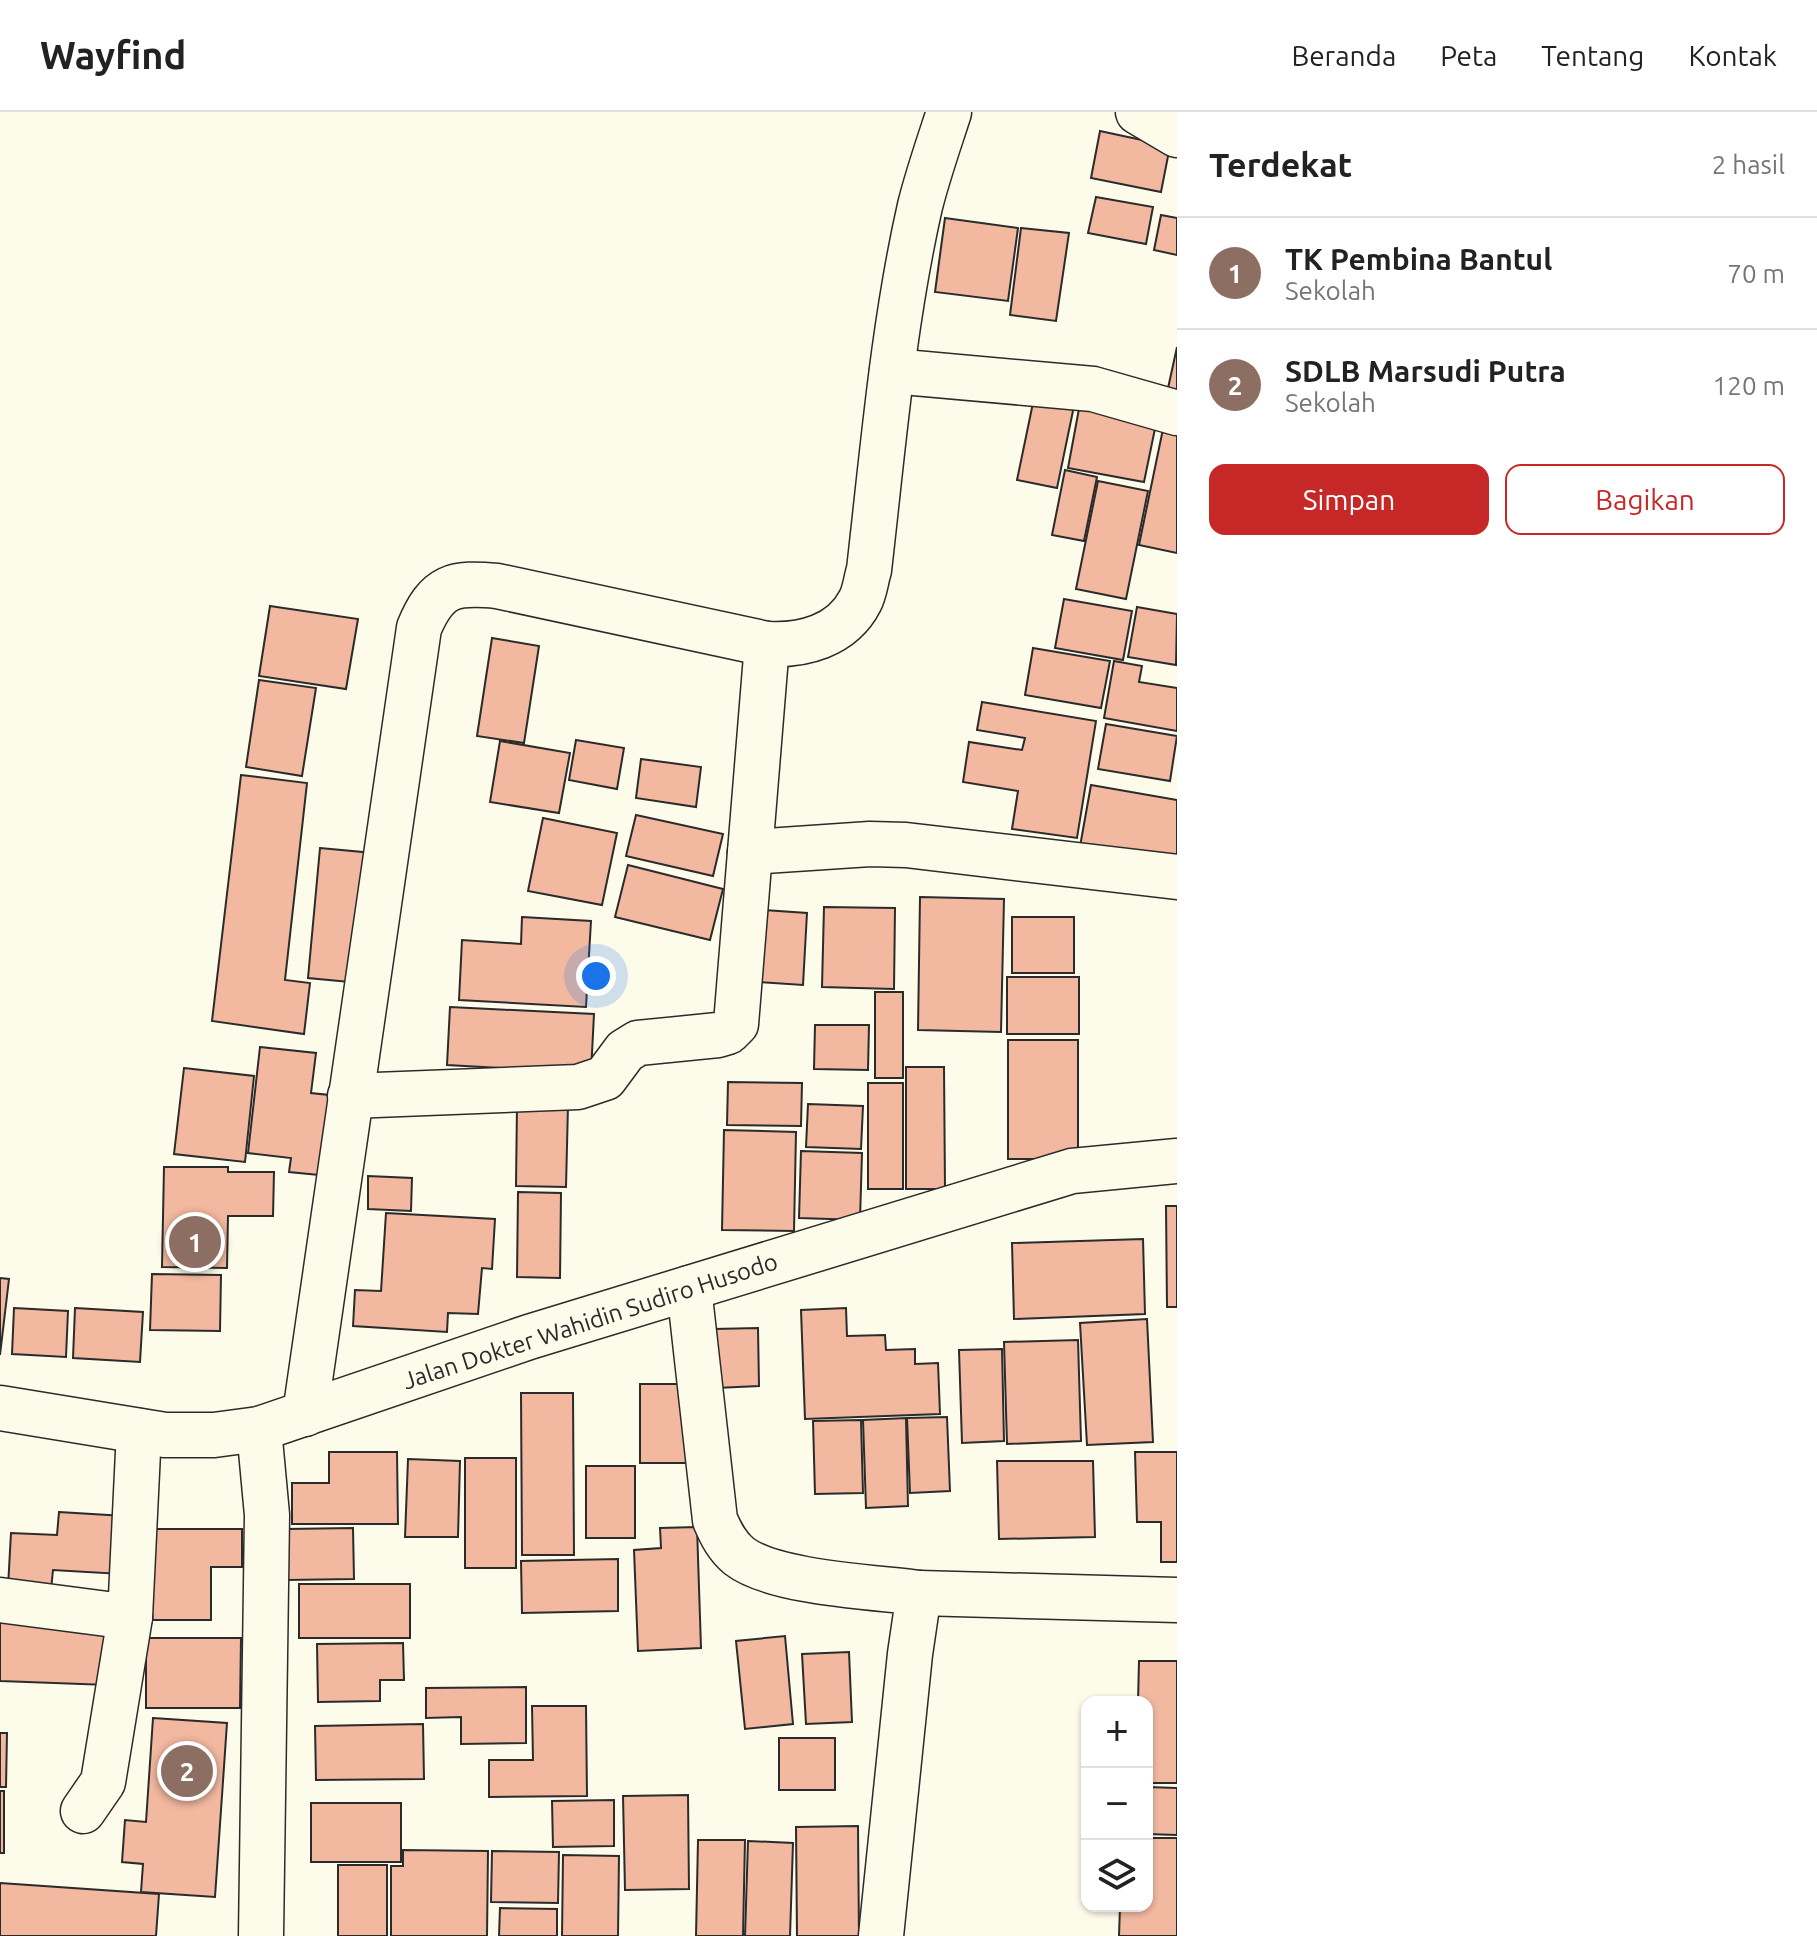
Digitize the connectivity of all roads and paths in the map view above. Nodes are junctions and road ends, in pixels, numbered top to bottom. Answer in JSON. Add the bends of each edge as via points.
{"nodes":[{"id":1,"x":949,"y":112,"type":"edge"},
{"id":2,"x":1138,"y":112,"type":"edge"},
{"id":3,"x":1177,"y":135,"type":"edge"},
{"id":4,"x":892,"y":371,"type":"junction"},
{"id":5,"x":1177,"y":413,"type":"edge"},
{"id":6,"x":767,"y":644,"type":"junction"},
{"id":7,"x":750,"y":852,"type":"junction"},
{"id":8,"x":1177,"y":877,"type":"edge"},
{"id":9,"x":350,"y":1096,"type":"junction"},
{"id":10,"x":1177,"y":1161,"type":"edge"},
{"id":11,"x":689,"y":1288,"type":"junction"},
{"id":12,"x":0,"y":1408,"type":"edge"},
{"id":13,"x":305,"y":1414,"type":"junction"},
{"id":14,"x":259,"y":1429,"type":"junction"},
{"id":15,"x":139,"y":1431,"type":"junction"},
{"id":16,"x":919,"y":1593,"type":"junction"},
{"id":17,"x":0,"y":1600,"type":"edge"},
{"id":18,"x":1177,"y":1600,"type":"edge"},
{"id":19,"x":130,"y":1617,"type":"junction"},
{"id":20,"x":83,"y":1811,"type":"dead end"},
{"id":21,"x":261,"y":1936,"type":"edge"},
{"id":22,"x":881,"y":1936,"type":"edge"}],
"edges":[{"from":1,"to":4,"type":"street","via":[[920,205]]},
{"from":2,"to":3,"type":"street"},
{"from":4,"to":5,"type":"street","via":[[1093,389]]},
{"from":4,"to":6,"type":"street","via":[[869,570],[860,601],[820,638],[792,646]]},
{"from":6,"to":7,"type":"street"},
{"from":6,"to":9,"type":"street","via":[[497,586],[446,589],[429,604],[419,628]]},
{"from":7,"to":8,"type":"street","via":[[906,845]]},
{"from":7,"to":9,"type":"street","via":[[736,1024],[728,1032],[638,1043],[605,1078],[578,1087]]},
{"from":9,"to":13,"type":"street"},
{"from":10,"to":11,"type":"street","name":"Jalan Dokter Wahidin Sudiro Husodo","via":[[1072,1171]]},
{"from":11,"to":13,"type":"street","name":"Jalan Dokter Wahidin Sudiro Husodo"},
{"from":11,"to":16,"type":"street","via":[[715,1520],[724,1541],[754,1565],[781,1575]]},
{"from":12,"to":15,"type":"street","name":"Jalan Dokter Wahidin Sudiro Husodo"},
{"from":13,"to":14,"type":"street","name":"Jalan Dokter Wahidin Sudiro Husodo"},
{"from":14,"to":15,"type":"street","name":"Jalan Dokter Wahidin Sudiro Husodo","via":[[214,1435]]},
{"from":14,"to":21,"type":"street","via":[[267,1515]]},
{"from":15,"to":19,"type":"street"},
{"from":16,"to":18,"type":"street"},
{"from":16,"to":22,"type":"street"},
{"from":17,"to":19,"type":"street"},
{"from":19,"to":20,"type":"street","via":[[103,1782]]}]}
